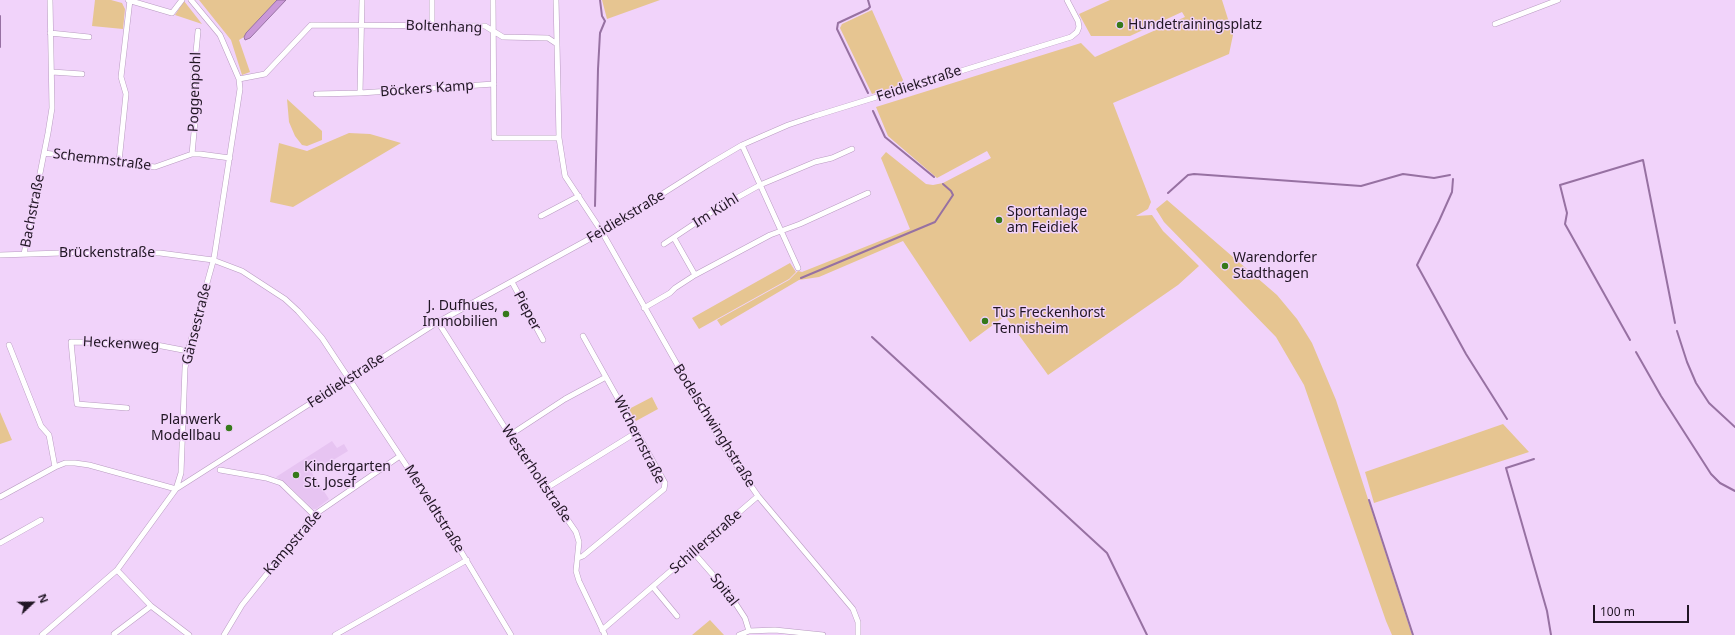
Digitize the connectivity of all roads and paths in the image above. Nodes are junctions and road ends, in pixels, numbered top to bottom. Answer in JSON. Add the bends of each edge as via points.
{"nodes":[{"id":1,"x":50,"y":0,"type":"edge"},
{"id":2,"x":129,"y":0,"type":"edge"},
{"id":3,"x":182,"y":0,"type":"edge"},
{"id":4,"x":191,"y":0,"type":"edge"},
{"id":5,"x":362,"y":0,"type":"edge"},
{"id":6,"x":432,"y":0,"type":"edge"},
{"id":7,"x":493,"y":0,"type":"edge"},
{"id":8,"x":556,"y":0,"type":"edge"},
{"id":9,"x":1067,"y":0,"type":"edge"},
{"id":10,"x":1558,"y":0,"type":"edge"},
{"id":11,"x":1495,"y":24,"type":"dead end"},
{"id":12,"x":360,"y":25,"type":"junction"},
{"id":13,"x":432,"y":25,"type":"junction"},
{"id":14,"x":198,"y":30,"type":"dead end"},
{"id":15,"x":493,"y":31,"type":"junction"},
{"id":16,"x":50,"y":33,"type":"junction"},
{"id":17,"x":89,"y":36,"type":"dead end"},
{"id":18,"x":557,"y":44,"type":"junction"},
{"id":19,"x":52,"y":72,"type":"junction"},
{"id":20,"x":82,"y":74,"type":"dead end"},
{"id":21,"x":239,"y":79,"type":"junction"},
{"id":22,"x":494,"y":84,"type":"junction"},
{"id":23,"x":360,"y":93,"type":"junction"},
{"id":24,"x":316,"y":94,"type":"dead end"},
{"id":25,"x":559,"y":138,"type":"junction"},
{"id":26,"x":742,"y":145,"type":"junction"},
{"id":27,"x":852,"y":149,"type":"dead end"},
{"id":28,"x":44,"y":153,"type":"junction"},
{"id":29,"x":192,"y":154,"type":"junction"},
{"id":30,"x":230,"y":158,"type":"junction"},
{"id":31,"x":119,"y":162,"type":"junction"},
{"id":32,"x":760,"y":185,"type":"junction"},
{"id":33,"x":868,"y":193,"type":"dead end"},
{"id":34,"x":579,"y":196,"type":"junction"},
{"id":35,"x":541,"y":216,"type":"dead end"},
{"id":36,"x":780,"y":231,"type":"junction"},
{"id":37,"x":602,"y":232,"type":"junction"},
{"id":38,"x":674,"y":238,"type":"junction"},
{"id":39,"x":664,"y":244,"type":"dead end"},
{"id":40,"x":24,"y":254,"type":"junction"},
{"id":41,"x":0,"y":255,"type":"edge"},
{"id":42,"x":213,"y":260,"type":"junction"},
{"id":43,"x":798,"y":268,"type":"dead end"},
{"id":44,"x":695,"y":275,"type":"junction"},
{"id":45,"x":512,"y":282,"type":"junction"},
{"id":46,"x":644,"y":308,"type":"junction"},
{"id":47,"x":438,"y":322,"type":"junction"},
{"id":48,"x":583,"y":336,"type":"dead end"},
{"id":49,"x":543,"y":340,"type":"dead end"},
{"id":50,"x":9,"y":345,"type":"dead end"},
{"id":51,"x":188,"y":351,"type":"junction"},
{"id":52,"x":606,"y":377,"type":"junction"},
{"id":53,"x":349,"y":379,"type":"junction"},
{"id":54,"x":127,"y":408,"type":"dead end"},
{"id":55,"x":637,"y":432,"type":"junction"},
{"id":56,"x":510,"y":435,"type":"junction"},
{"id":57,"x":400,"y":456,"type":"junction"},
{"id":58,"x":55,"y":467,"type":"junction"},
{"id":59,"x":220,"y":470,"type":"dead end"},
{"id":60,"x":176,"y":489,"type":"junction"},
{"id":61,"x":545,"y":489,"type":"junction"},
{"id":62,"x":758,"y":496,"type":"junction"},
{"id":63,"x":0,"y":497,"type":"edge"},
{"id":64,"x":314,"y":515,"type":"junction"},
{"id":65,"x":41,"y":520,"type":"dead end"},
{"id":66,"x":0,"y":543,"type":"edge"},
{"id":67,"x":693,"y":552,"type":"junction"},
{"id":68,"x":578,"y":558,"type":"junction"},
{"id":69,"x":467,"y":560,"type":"junction"},
{"id":70,"x":117,"y":570,"type":"junction"},
{"id":71,"x":653,"y":587,"type":"junction"},
{"id":72,"x":151,"y":606,"type":"junction"},
{"id":73,"x":677,"y":616,"type":"dead end"},
{"id":74,"x":749,"y":631,"type":"junction"},
{"id":75,"x":603,"y":632,"type":"edge"},
{"id":76,"x":114,"y":634,"type":"edge"},
{"id":77,"x":186,"y":634,"type":"edge"},
{"id":78,"x":42,"y":635,"type":"edge"},
{"id":79,"x":224,"y":635,"type":"edge"},
{"id":80,"x":335,"y":635,"type":"edge"},
{"id":81,"x":511,"y":635,"type":"edge"},
{"id":82,"x":739,"y":635,"type":"edge"},
{"id":83,"x":823,"y":635,"type":"edge"},
{"id":84,"x":858,"y":635,"type":"edge"}],
"edges":[{"from":1,"to":16,"type":"street","name":"Bachstraße"},
{"from":2,"to":3,"type":"street","via":[[172,14]]},
{"from":2,"to":31,"type":"street","via":[[121,77],[126,94]]},
{"from":4,"to":21,"type":"street","name":"Gänsestraße","via":[[220,35]]},
{"from":5,"to":12,"type":"street","name":"Böckers Kamp"},
{"from":6,"to":13,"type":"street"},
{"from":7,"to":15,"type":"street"},
{"from":8,"to":18,"type":"street"},
{"from":9,"to":26,"type":"street","name":"Feidiekstraße","via":[[1079,27],[1077,32],[1067,39],[815,116]]},
{"from":10,"to":11,"type":"street"},
{"from":12,"to":13,"type":"street","name":"Boltenhang"},
{"from":12,"to":21,"type":"street","name":"Boltenhang","via":[[311,25],[265,74]]},
{"from":12,"to":23,"type":"street","name":"Böckers Kamp"},
{"from":13,"to":15,"type":"street","name":"Boltenhang","via":[[485,26]]},
{"from":14,"to":29,"type":"street","name":"Poggenpohl","via":[[193,83],[197,100]]},
{"from":15,"to":18,"type":"street","name":"Boltenhang","via":[[503,37],[548,38]]},
{"from":15,"to":22,"type":"street"},
{"from":16,"to":17,"type":"street"},
{"from":16,"to":19,"type":"street","name":"Bachstraße"},
{"from":18,"to":25,"type":"street"},
{"from":19,"to":20,"type":"street"},
{"from":19,"to":28,"type":"street","name":"Bachstraße","via":[[52,108]]},
{"from":21,"to":30,"type":"street","name":"Gänsestraße","via":[[240,88]]},
{"from":22,"to":23,"type":"street","name":"Böckers Kamp"},
{"from":22,"to":25,"type":"street","via":[[494,138]]},
{"from":23,"to":24,"type":"street","name":"Böckers Kamp"},
{"from":25,"to":34,"type":"street","via":[[565,176]]},
{"from":26,"to":32,"type":"street"},
{"from":26,"to":37,"type":"street","name":"Feidiekstraße"},
{"from":27,"to":32,"type":"street","name":"Im Kühl"},
{"from":28,"to":31,"type":"street","name":"Schemmstraße"},
{"from":28,"to":40,"type":"street","name":"Bachstraße"},
{"from":29,"to":30,"type":"street","name":"Schemmstraße"},
{"from":29,"to":31,"type":"street","name":"Schemmstraße","via":[[155,167]]},
{"from":30,"to":42,"type":"street","name":"Gänsestraße"},
{"from":32,"to":36,"type":"street"},
{"from":32,"to":38,"type":"street","name":"Im Kühl","via":[[715,210]]},
{"from":33,"to":36,"type":"street"},
{"from":34,"to":35,"type":"street"},
{"from":34,"to":37,"type":"street"},
{"from":36,"to":43,"type":"street"},
{"from":36,"to":44,"type":"street"},
{"from":37,"to":45,"type":"street","name":"Feidiekstraße"},
{"from":37,"to":46,"type":"street","name":"Bodelschwinghstraße"},
{"from":38,"to":39,"type":"street","name":"Im Kühl"},
{"from":38,"to":44,"type":"street"},
{"from":40,"to":41,"type":"street","name":"Brückenstraße"},
{"from":40,"to":42,"type":"street","name":"Brückenstraße","via":[[160,253]]},
{"from":42,"to":51,"type":"street","name":"Gänsestraße"},
{"from":42,"to":53,"type":"street","name":"Merveldtstraße","via":[[242,272],[267,287],[298,311],[322,338]]},
{"from":44,"to":46,"type":"street"},
{"from":45,"to":47,"type":"street","name":"Feidiekstraße"},
{"from":45,"to":49,"type":"street","name":"Pieper"},
{"from":46,"to":62,"type":"street","name":"Bodelschwinghstraße","via":[[724,447]]},
{"from":47,"to":53,"type":"street","name":"Feidiekstraße"},
{"from":47,"to":56,"type":"street","name":"Westerholtstraße"},
{"from":48,"to":52,"type":"street","name":"Wichernstraße"},
{"from":50,"to":58,"type":"street","via":[[41,426],[49,435]]},
{"from":51,"to":54,"type":"street","name":"Heckenweg","via":[[146,343],[71,342],[78,404]]},
{"from":51,"to":60,"type":"street","name":"Gänsestraße","via":[[184,382],[181,473]]},
{"from":52,"to":55,"type":"street","name":"Wichernstraße"},
{"from":52,"to":56,"type":"street","via":[[565,399]]},
{"from":53,"to":57,"type":"street","name":"Merveldtstraße"},
{"from":53,"to":60,"type":"street","name":"Feidiekstraße"},
{"from":55,"to":61,"type":"street"},
{"from":55,"to":68,"type":"street","name":"Wichernstraße","via":[[665,483],[664,489]]},
{"from":56,"to":61,"type":"street","name":"Westerholtstraße"},
{"from":57,"to":64,"type":"street","name":"Kampstraße"},
{"from":57,"to":69,"type":"street","name":"Merveldtstraße"},
{"from":58,"to":60,"type":"street","via":[[65,463],[89,464]]},
{"from":58,"to":63,"type":"street"},
{"from":59,"to":64,"type":"street","via":[[281,483]]},
{"from":60,"to":70,"type":"street","name":"Gänsestraße"},
{"from":61,"to":68,"type":"street","name":"Westerholtstraße","via":[[576,532],[579,542]]},
{"from":62,"to":67,"type":"street","name":"Schillerstraße"},
{"from":62,"to":84,"type":"street","name":"Bodelschwinghstraße","via":[[853,609],[858,622]]},
{"from":64,"to":79,"type":"street","name":"Kampstraße","via":[[242,605]]},
{"from":65,"to":66,"type":"street"},
{"from":67,"to":71,"type":"street","name":"Schillerstraße"},
{"from":67,"to":74,"type":"street","name":"Spital","via":[[728,592],[745,618]]},
{"from":68,"to":75,"type":"street","name":"Westerholtstraße","via":[[576,571],[579,581]]},
{"from":69,"to":80,"type":"street"},
{"from":69,"to":81,"type":"street","name":"Merveldtstraße"},
{"from":70,"to":72,"type":"street"},
{"from":70,"to":78,"type":"street","name":"Gänsestraße"},
{"from":71,"to":73,"type":"street"},
{"from":71,"to":75,"type":"street","name":"Schillerstraße"},
{"from":72,"to":76,"type":"street"},
{"from":72,"to":77,"type":"street"},
{"from":74,"to":82,"type":"street"},
{"from":74,"to":83,"type":"street","via":[[775,630]]}]}
